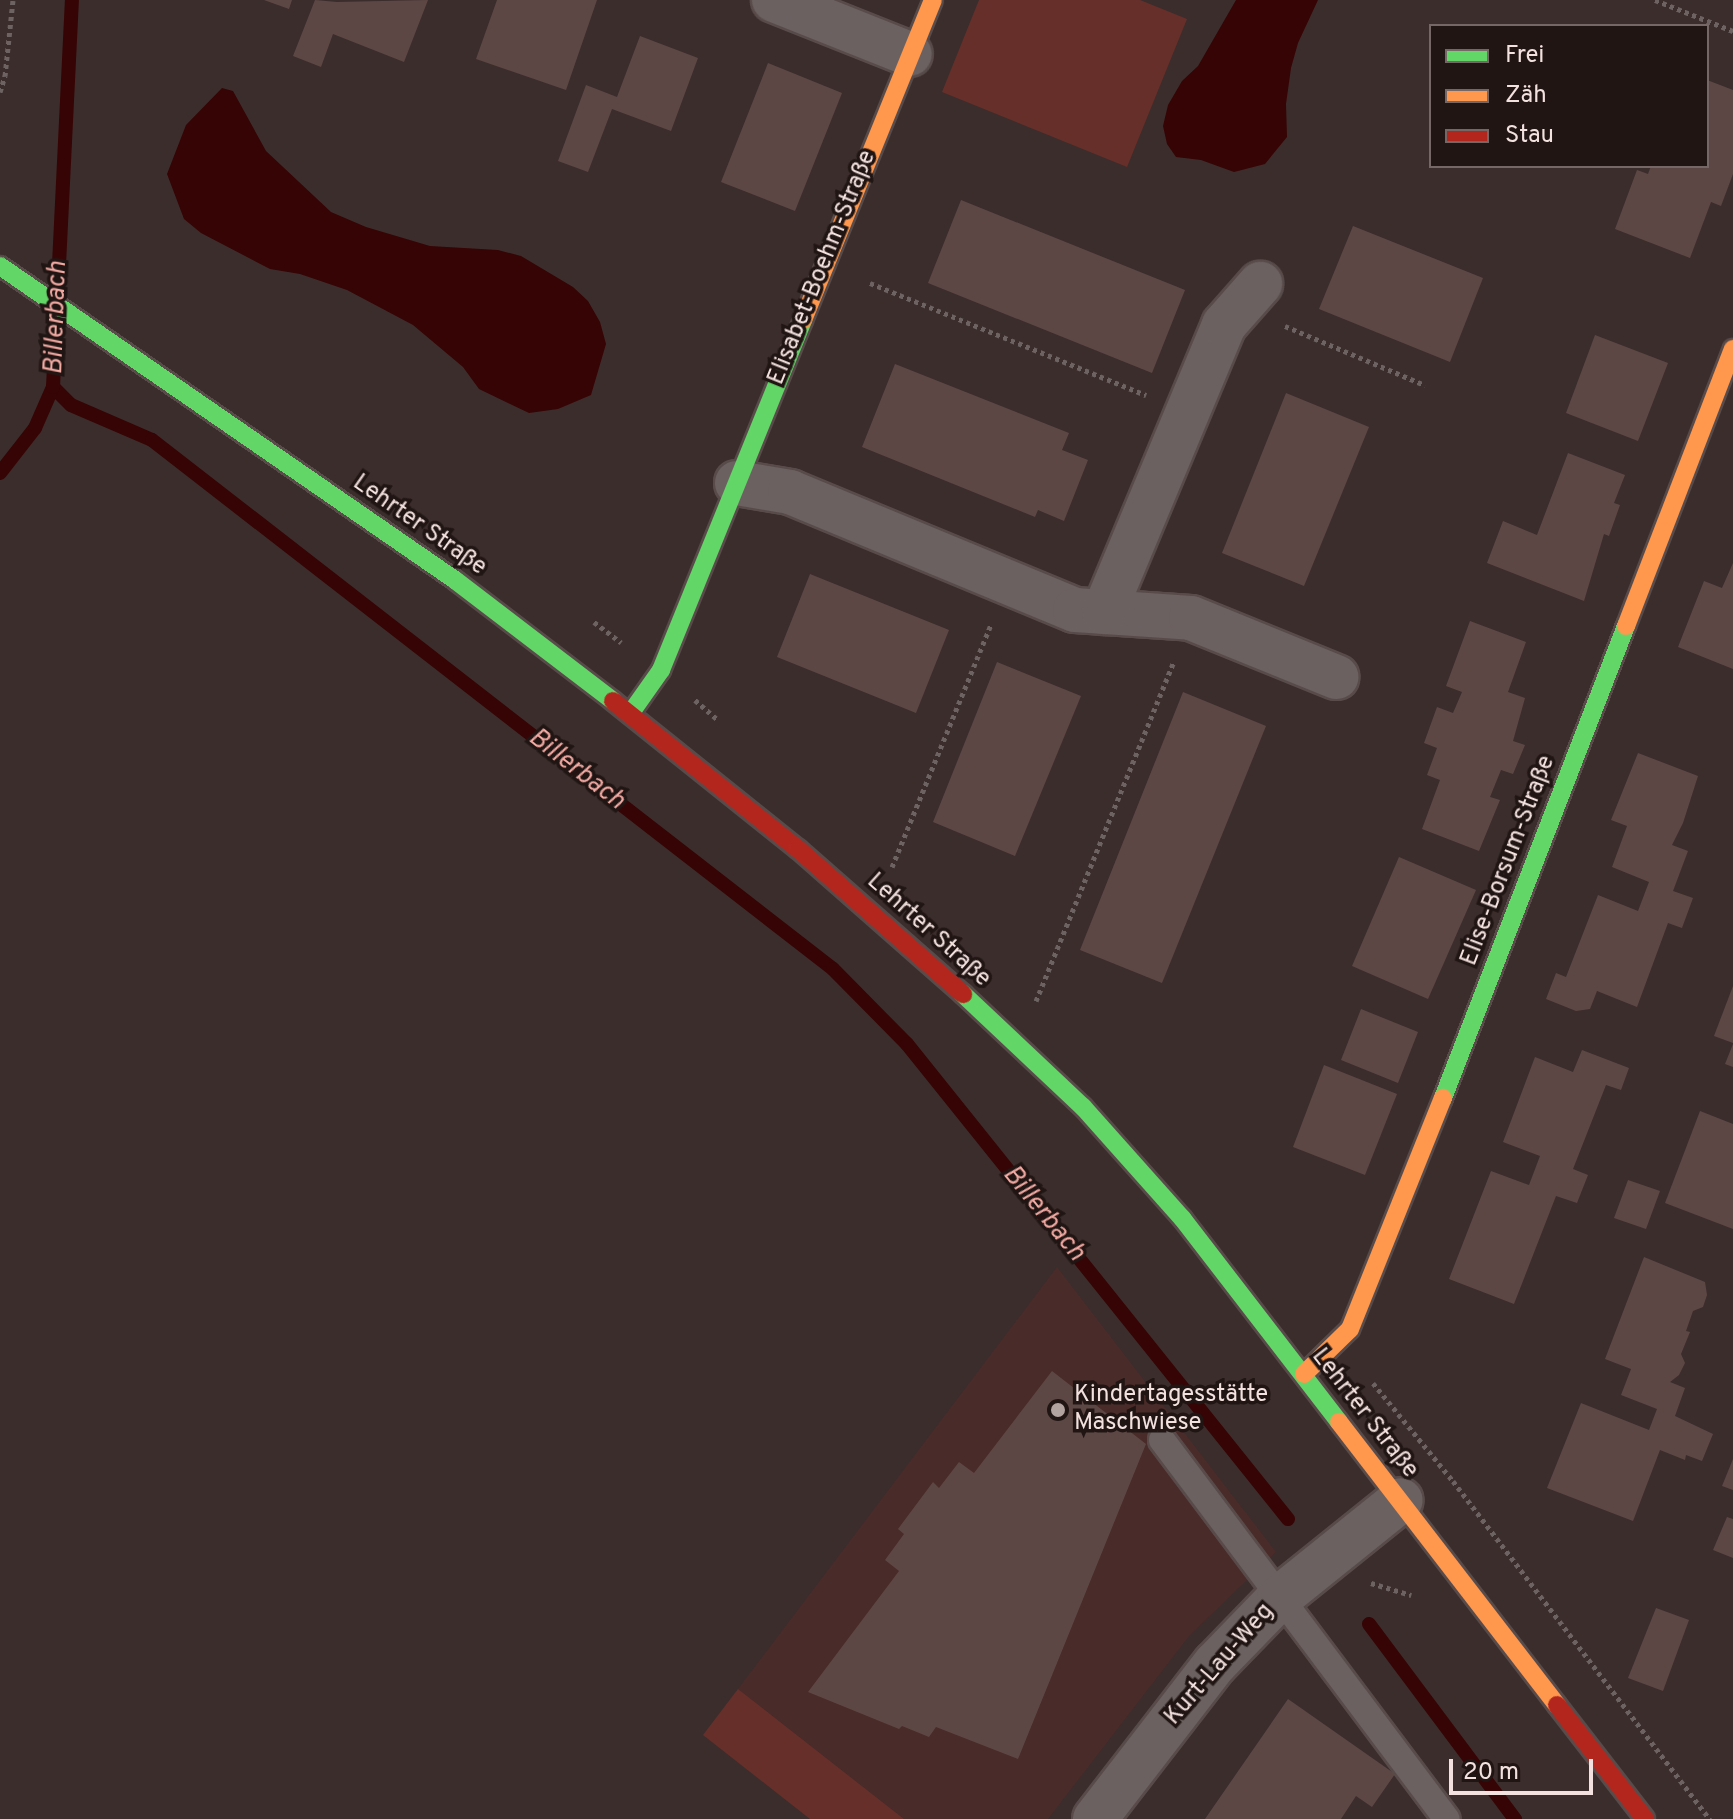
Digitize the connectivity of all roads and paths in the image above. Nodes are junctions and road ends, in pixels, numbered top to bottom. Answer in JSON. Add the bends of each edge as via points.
{"nodes":[{"id":1,"x":13,"y":0,"type":"edge"},
{"id":2,"x":774,"y":0,"type":"edge"},
{"id":3,"x":933,"y":0,"type":"edge"},
{"id":4,"x":1655,"y":0,"type":"edge"},
{"id":5,"x":1733,"y":31,"type":"edge"},
{"id":6,"x":910,"y":54,"type":"junction"},
{"id":7,"x":0,"y":92,"type":"edge"},
{"id":8,"x":824,"y":265,"type":"junction"},
{"id":9,"x":2,"y":267,"type":"edge"},
{"id":10,"x":1250,"y":296,"type":"joint"},
{"id":11,"x":1733,"y":349,"type":"edge"},
{"id":12,"x":1425,"y":385,"type":"dead end"},
{"id":13,"x":1188,"y":411,"type":"junction"},
{"id":14,"x":737,"y":483,"type":"junction"},
{"id":15,"x":1009,"y":582,"type":"junction"},
{"id":16,"x":1104,"y":612,"type":"junction"},
{"id":17,"x":1191,"y":618,"type":"junction"},
{"id":18,"x":1336,"y":677,"type":"dead end"},
{"id":19,"x":630,"y":714,"type":"junction"},
{"id":20,"x":892,"y":868,"type":"dead end"},
{"id":21,"x":1035,"y":1005,"type":"dead end"},
{"id":22,"x":1304,"y":1374,"type":"junction"},
{"id":23,"x":1162,"y":1440,"type":"dead end"},
{"id":24,"x":1401,"y":1500,"type":"junction"},
{"id":25,"x":1279,"y":1598,"type":"junction"},
{"id":26,"x":1095,"y":1819,"type":"edge"},
{"id":27,"x":1447,"y":1819,"type":"edge"},
{"id":28,"x":1645,"y":1819,"type":"edge"}],
"edges":[{"from":1,"to":7,"type":"path"},
{"from":2,"to":6,"type":"street"},
{"from":3,"to":6,"type":"main road","name":"Elisabet-Boehm-Straße"},
{"from":4,"to":5,"type":"path"},
{"from":6,"to":8,"type":"main road","name":"Elisabet-Boehm-Straße"},
{"from":8,"to":13,"type":"path"},
{"from":8,"to":14,"type":"main road","name":"Elisabet-Boehm-Straße"},
{"from":9,"to":19,"type":"main road","name":"Lehrter Straße","via":[[455,580]]},
{"from":10,"to":12,"type":"path"},
{"from":10,"to":13,"type":"street","via":[[1224,325]]},
{"from":11,"to":22,"type":"main road","name":"Elise-Borsum-Straße","via":[[1365,1298],[1350,1329]]},
{"from":13,"to":16,"type":"street"},
{"from":14,"to":15,"type":"street","via":[[790,492]]},
{"from":14,"to":19,"type":"main road","name":"Elisabet-Boehm-Straße","via":[[661,670]]},
{"from":15,"to":16,"type":"street","via":[[1075,610]]},
{"from":15,"to":20,"type":"path"},
{"from":16,"to":17,"type":"street"},
{"from":17,"to":18,"type":"street"},
{"from":17,"to":21,"type":"path"},
{"from":19,"to":22,"type":"main road","name":"Lehrter Straße","via":[[939,971],[1083,1107],[1182,1218]]},
{"from":22,"to":24,"type":"main road","name":"Lehrter Straße"},
{"from":23,"to":25,"type":"lane"},
{"from":24,"to":25,"type":"street","name":"Kurt-Lau-Weg"},
{"from":24,"to":28,"type":"main road","name":"Lehrter Straße"},
{"from":25,"to":26,"type":"street","name":"Kurt-Lau-Weg","via":[[1215,1664]]},
{"from":25,"to":27,"type":"lane"}]}
